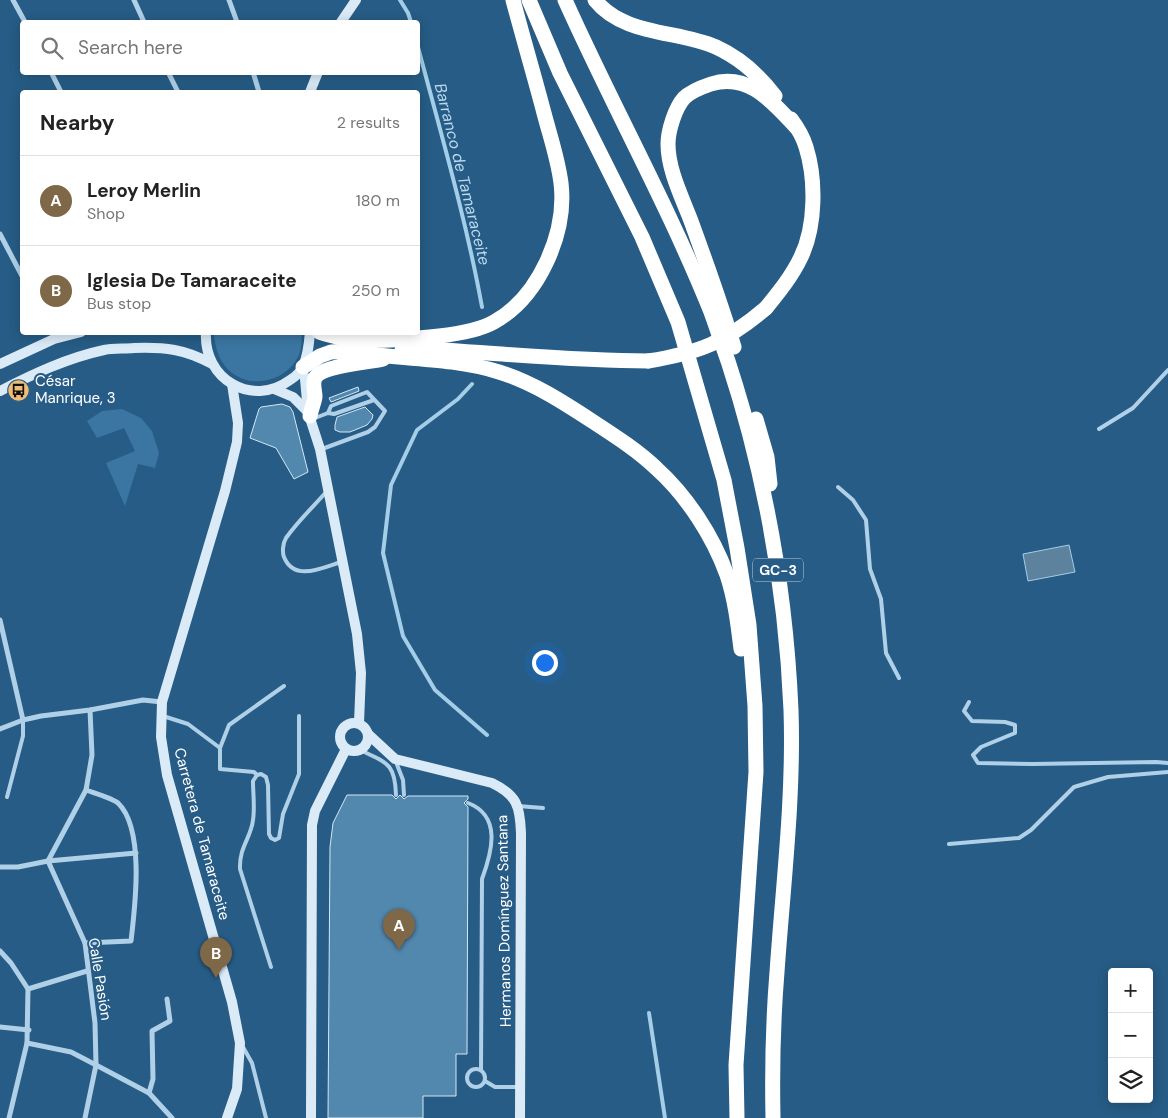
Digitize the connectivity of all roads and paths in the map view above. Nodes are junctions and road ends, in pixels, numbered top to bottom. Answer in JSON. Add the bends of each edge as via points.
{"nodes":[{"id":1,"x":13,"y":0,"type":"edge"},
{"id":2,"x":134,"y":0,"type":"edge"},
{"id":3,"x":229,"y":0,"type":"edge"},
{"id":4,"x":356,"y":0,"type":"edge"},
{"id":5,"x":513,"y":0,"type":"edge"},
{"id":6,"x":529,"y":0,"type":"edge"},
{"id":7,"x":565,"y":0,"type":"edge"},
{"id":8,"x":595,"y":0,"type":"edge"},
{"id":9,"x":24,"y":20,"type":"edge"},
{"id":10,"x":143,"y":20,"type":"edge"},
{"id":11,"x":235,"y":20,"type":"edge"},
{"id":12,"x":342,"y":20,"type":"edge"},
{"id":13,"x":52,"y":75,"type":"edge"},
{"id":14,"x":170,"y":75,"type":"edge"},
{"id":15,"x":254,"y":75,"type":"edge"},
{"id":16,"x":317,"y":75,"type":"edge"},
{"id":17,"x":60,"y":90,"type":"edge"},
{"id":18,"x":177,"y":90,"type":"edge"},
{"id":19,"x":258,"y":90,"type":"edge"},
{"id":20,"x":311,"y":90,"type":"edge"},
{"id":21,"x":796,"y":127,"type":"junction"},
{"id":22,"x":0,"y":234,"type":"edge"},
{"id":23,"x":20,"y":272,"type":"edge"},
{"id":24,"x":420,"y":330,"type":"edge"},
{"id":25,"x":458,"y":334,"type":"junction"},
{"id":26,"x":206,"y":335,"type":"edge"},
{"id":27,"x":310,"y":335,"type":"edge"},
{"id":28,"x":329,"y":335,"type":"edge"},
{"id":29,"x":53,"y":336,"type":"edge"},
{"id":30,"x":391,"y":341,"type":"junction"},
{"id":31,"x":408,"y":348,"type":"junction"},
{"id":32,"x":355,"y":351,"type":"junction"},
{"id":33,"x":391,"y":357,"type":"junction"},
{"id":34,"x":0,"y":364,"type":"edge"},
{"id":35,"x":212,"y":364,"type":"junction"},
{"id":36,"x":302,"y":368,"type":"junction"},
{"id":37,"x":1168,"y":370,"type":"edge"},
{"id":38,"x":232,"y":384,"type":"junction"},
{"id":39,"x":274,"y":389,"type":"junction"},
{"id":40,"x":0,"y":391,"type":"edge"},
{"id":41,"x":374,"y":400,"type":"junction"},
{"id":42,"x":328,"y":413,"type":"junction"},
{"id":43,"x":310,"y":416,"type":"junction"},
{"id":44,"x":1099,"y":429,"type":"dead end"},
{"id":45,"x":320,"y":449,"type":"junction"},
{"id":46,"x":838,"y":488,"type":"dead end"},
{"id":47,"x":328,"y":489,"type":"junction"},
{"id":48,"x":343,"y":562,"type":"junction"},
{"id":49,"x":778,"y":564,"type":"junction"},
{"id":50,"x":0,"y":620,"type":"edge"},
{"id":51,"x":899,"y":678,"type":"dead end"},
{"id":52,"x":284,"y":686,"type":"dead end"},
{"id":53,"x":162,"y":702,"type":"junction"},
{"id":54,"x":969,"y":702,"type":"dead end"},
{"id":55,"x":756,"y":706,"type":"junction"},
{"id":56,"x":90,"y":710,"type":"junction"},
{"id":57,"x":161,"y":715,"type":"junction"},
{"id":58,"x":299,"y":716,"type":"dead end"},
{"id":59,"x":23,"y":720,"type":"junction"},
{"id":60,"x":359,"y":723,"type":"junction"},
{"id":61,"x":0,"y":729,"type":"edge"},
{"id":62,"x":368,"y":734,"type":"junction"},
{"id":63,"x":220,"y":748,"type":"junction"},
{"id":64,"x":346,"y":749,"type":"junction"},
{"id":65,"x":360,"y":750,"type":"junction"},
{"id":66,"x":395,"y":759,"type":"junction"},
{"id":67,"x":1168,"y":763,"type":"edge"},
{"id":68,"x":1168,"y":772,"type":"edge"},
{"id":69,"x":257,"y":775,"type":"junction"},
{"id":70,"x":86,"y":790,"type":"junction"},
{"id":71,"x":396,"y":795,"type":"dead end"},
{"id":72,"x":404,"y":796,"type":"dead end"},
{"id":73,"x":7,"y":797,"type":"dead end"},
{"id":74,"x":468,"y":803,"type":"dead end"},
{"id":75,"x":518,"y":806,"type":"junction"},
{"id":76,"x":543,"y":808,"type":"dead end"},
{"id":77,"x":950,"y":844,"type":"dead end"},
{"id":78,"x":136,"y":853,"type":"junction"},
{"id":79,"x":48,"y":861,"type":"junction"},
{"id":80,"x":0,"y":868,"type":"edge"},
{"id":81,"x":85,"y":944,"type":"junction"},
{"id":82,"x":0,"y":951,"type":"edge"},
{"id":83,"x":271,"y":967,"type":"dead end"},
{"id":84,"x":87,"y":971,"type":"junction"},
{"id":85,"x":28,"y":988,"type":"junction"},
{"id":86,"x":166,"y":999,"type":"dead end"},
{"id":87,"x":0,"y":1027,"type":"edge"},
{"id":88,"x":29,"y":1030,"type":"junction"},
{"id":89,"x":27,"y":1043,"type":"junction"},
{"id":90,"x":240,"y":1043,"type":"junction"},
{"id":91,"x":96,"y":1065,"type":"junction"},
{"id":92,"x":481,"y":1070,"type":"junction"},
{"id":93,"x":485,"y":1081,"type":"junction"},
{"id":94,"x":520,"y":1087,"type":"junction"},
{"id":95,"x":149,"y":1092,"type":"junction"},
{"id":96,"x":9,"y":1118,"type":"edge"},
{"id":97,"x":85,"y":1118,"type":"edge"},
{"id":98,"x":172,"y":1118,"type":"edge"},
{"id":99,"x":227,"y":1118,"type":"edge"},
{"id":100,"x":266,"y":1118,"type":"edge"},
{"id":101,"x":311,"y":1118,"type":"edge"},
{"id":102,"x":520,"y":1118,"type":"edge"},
{"id":103,"x":737,"y":1118,"type":"edge"},
{"id":104,"x":773,"y":1118,"type":"edge"}],
"edges":[{"from":1,"to":9,"type":"street"},
{"from":2,"to":10,"type":"street"},
{"from":3,"to":11,"type":"street"},
{"from":4,"to":12,"type":"main road"},
{"from":5,"to":25,"type":"highway","via":[[561,183],[561,216],[554,247],[522,300],[494,322]]},
{"from":6,"to":55,"type":"highway","number":"GC-3","via":[[560,73],[642,237],[678,322],[724,480],[749,626]]},
{"from":7,"to":49,"type":"highway","number":"GC-3","via":[[712,313],[756,458]]},
{"from":8,"to":21,"type":"highway","via":[[615,18],[716,47],[743,63],[762,79]]},
{"from":13,"to":17,"type":"street"},
{"from":14,"to":18,"type":"street"},
{"from":15,"to":19,"type":"street"},
{"from":16,"to":20,"type":"main road"},
{"from":21,"to":31,"type":"highway","bridge":true,"via":[[806,146],[813,185],[812,221],[802,256],[766,308],[727,338],[681,355],[648,361]]},
{"from":21,"to":49,"type":"highway","via":[[758,90],[722,80],[701,87],[684,98],[672,120],[668,144],[672,170],[720,303],[767,457]]},
{"from":22,"to":23,"type":"street"},
{"from":24,"to":25,"type":"highway"},
{"from":25,"to":30,"type":"highway"},
{"from":26,"to":35,"type":"main road","via":[[207,353]]},
{"from":27,"to":36,"type":"main road"},
{"from":28,"to":30,"type":"highway"},
{"from":29,"to":34,"type":"main road"},
{"from":30,"to":31,"type":"highway"},
{"from":31,"to":32,"type":"highway"},
{"from":32,"to":33,"type":"highway"},
{"from":32,"to":36,"type":"highway","via":[[331,352]]},
{"from":33,"to":43,"type":"highway","via":[[319,373],[313,384],[315,396]]},
{"from":33,"to":55,"type":"highway","via":[[466,364],[499,372],[531,385],[578,411],[658,469],[700,521],[727,575],[735,606],[744,672]]},
{"from":35,"to":38,"type":"main road"},
{"from":35,"to":40,"type":"main road","via":[[172,348],[105,350],[63,362]]},
{"from":36,"to":39,"type":"main road","via":[[293,378]]},
{"from":36,"to":43,"type":"main road"},
{"from":37,"to":44,"type":"lane","via":[[1133,408]]},
{"from":38,"to":39,"type":"main road","via":[[255,391]]},
{"from":38,"to":53,"type":"main road","name":"Carretera de Tamaraceite","via":[[238,423],[237,442],[226,491]]},
{"from":39,"to":43,"type":"main road","via":[[292,397]]},
{"from":41,"to":42,"type":"lane","via":[[334,414]]},
{"from":41,"to":42,"type":"lane","via":[[367,392],[331,406]]},
{"from":41,"to":45,"type":"lane","via":[[385,412],[375,426],[358,436]]},
{"from":42,"to":43,"type":"lane"},
{"from":43,"to":45,"type":"main road"},
{"from":45,"to":47,"type":"main road"},
{"from":46,"to":51,"type":"lane","via":[[853,500],[866,520],[870,570],[881,599],[886,653]]},
{"from":47,"to":48,"type":"main road"},
{"from":47,"to":48,"type":"lane","via":[[285,540],[282,554],[288,566],[297,571],[305,572]]},
{"from":48,"to":60,"type":"main road","via":[[360,655]]},
{"from":49,"to":104,"type":"highway","number":"GC-3","via":[[791,712],[790,800],[774,1014]]},
{"from":50,"to":59,"type":"street"},
{"from":52,"to":63,"type":"lane","via":[[229,725]]},
{"from":53,"to":56,"type":"street","via":[[144,700]]},
{"from":53,"to":57,"type":"main road","name":"Carretera de Tamaraceite"},
{"from":54,"to":67,"type":"lane","via":[[964,712],[972,721],[1005,722],[1015,726],[1015,733],[981,747],[973,755],[978,763]]},
{"from":55,"to":103,"type":"highway","number":"GC-3","via":[[753,831],[736,1065]]},
{"from":56,"to":59,"type":"street"},
{"from":56,"to":70,"type":"street","via":[[92,754]]},
{"from":57,"to":63,"type":"lane","via":[[188,724]]},
{"from":57,"to":90,"type":"main road","name":"Carretera de Tamaraceite","via":[[167,775],[232,1002]]},
{"from":58,"to":69,"type":"lane","via":[[299,774],[283,814],[281,834],[275,840],[269,834],[266,777]]},
{"from":59,"to":61,"type":"street"},
{"from":59,"to":73,"type":"lane","via":[[23,736]]},
{"from":60,"to":62,"type":"main road"},
{"from":60,"to":64,"type":"main road","via":[[350,723],[342,728],[340,742]]},
{"from":62,"to":65,"type":"main road","via":[[367,743]]},
{"from":62,"to":66,"type":"main road","name":"Hermanos Domínguez Santana"},
{"from":63,"to":69,"type":"lane","via":[[220,769]]},
{"from":64,"to":65,"type":"main road"},
{"from":64,"to":101,"type":"main road","via":[[315,811],[312,825]]},
{"from":65,"to":71,"type":"lane","via":[[388,764],[394,775]]},
{"from":66,"to":72,"type":"lane","via":[[403,780]]},
{"from":66,"to":75,"type":"main road","name":"Hermanos Domínguez Santana","via":[[492,783],[505,789]]},
{"from":68,"to":77,"type":"lane","via":[[1108,777],[1074,787],[1020,838]]},
{"from":69,"to":83,"type":"lane","via":[[253,781],[253,822],[243,846],[240,869]]},
{"from":70,"to":78,"type":"street","via":[[117,803],[129,820]]},
{"from":70,"to":79,"type":"street"},
{"from":74,"to":92,"type":"lane","via":[[486,815],[492,829],[491,850],[482,879]]},
{"from":75,"to":76,"type":"lane"},
{"from":75,"to":94,"type":"main road","name":"Hermanos Domínguez Santana","via":[[521,833]]},
{"from":78,"to":79,"type":"street"},
{"from":78,"to":81,"type":"street","via":[[131,942]]},
{"from":79,"to":80,"type":"street"},
{"from":79,"to":81,"type":"street","name":"Calle Pasión"},
{"from":81,"to":84,"type":"street","name":"Calle Pasión"},
{"from":82,"to":85,"type":"street"},
{"from":84,"to":85,"type":"street"},
{"from":84,"to":91,"type":"street","name":"Calle Pasión","via":[[95,1023]]},
{"from":85,"to":88,"type":"street"},
{"from":86,"to":95,"type":"street","via":[[170,1021],[152,1031],[153,1079]]},
{"from":87,"to":88,"type":"street"},
{"from":88,"to":89,"type":"street"},
{"from":89,"to":91,"type":"street","via":[[71,1052]]},
{"from":89,"to":96,"type":"street"},
{"from":90,"to":99,"type":"main road","name":"Carretera de Tamaraceite","via":[[237,1089]]},
{"from":90,"to":100,"type":"lane","via":[[252,1063]]},
{"from":91,"to":95,"type":"street"},
{"from":91,"to":97,"type":"street","name":"Calle Pasión"},
{"from":92,"to":93,"type":"lane"},
{"from":92,"to":93,"type":"lane","via":[[472,1070],[467,1080],[476,1087]]},
{"from":93,"to":94,"type":"lane","via":[[495,1087]]},
{"from":94,"to":102,"type":"main road","name":"Hermanos Domínguez Santana"},
{"from":95,"to":98,"type":"street"}]}
